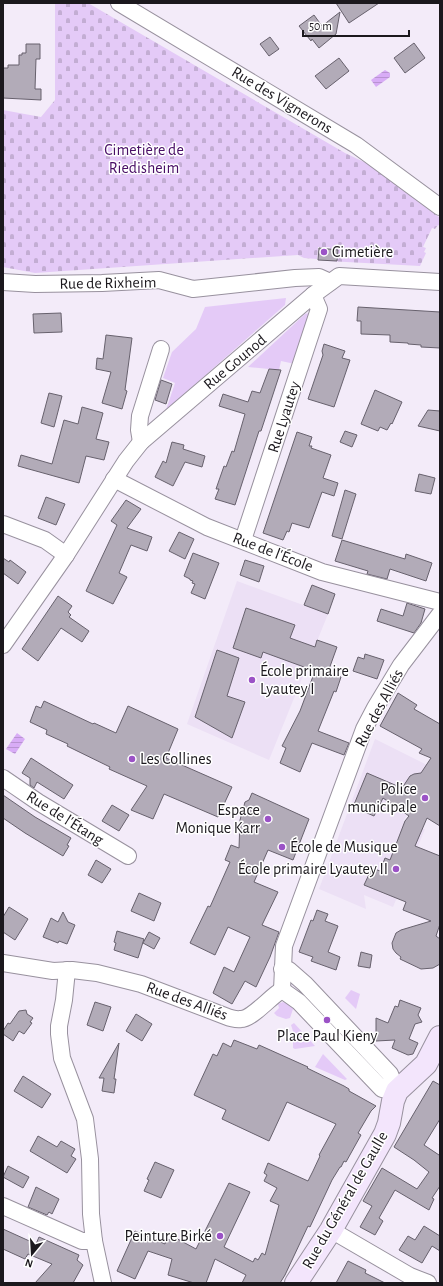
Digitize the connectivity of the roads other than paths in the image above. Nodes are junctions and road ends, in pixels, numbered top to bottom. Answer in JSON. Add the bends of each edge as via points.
{"nodes":[{"id":1,"x":118,"y":3,"type":"edge"},
{"id":2,"x":440,"y":207,"type":"edge"},
{"id":3,"x":3,"y":282,"type":"edge"},
{"id":4,"x":330,"y":282,"type":"junction"},
{"id":5,"x":440,"y":282,"type":"edge"},
{"id":6,"x":313,"y":295,"type":"junction"},
{"id":7,"x":161,"y":349,"type":"dead end"},
{"id":8,"x":142,"y":442,"type":"junction"},
{"id":9,"x":114,"y":479,"type":"junction"},
{"id":10,"x":3,"y":524,"type":"edge"},
{"id":11,"x":243,"y":540,"type":"junction"},
{"id":12,"x":66,"y":555,"type":"junction"},
{"id":13,"x":440,"y":602,"type":"edge"},
{"id":14,"x":440,"y":614,"type":"edge"},
{"id":15,"x":3,"y":645,"type":"edge"},
{"id":16,"x":3,"y":778,"type":"edge"},
{"id":17,"x":128,"y":856,"type":"dead end"},
{"id":18,"x":3,"y":963,"type":"edge"},
{"id":19,"x":282,"y":968,"type":"junction"},
{"id":20,"x":67,"y":970,"type":"junction"},
{"id":21,"x":282,"y":990,"type":"junction"},
{"id":22,"x":440,"y":1037,"type":"edge"},
{"id":23,"x":397,"y":1090,"type":"junction"},
{"id":24,"x":3,"y":1206,"type":"edge"},
{"id":25,"x":331,"y":1230,"type":"junction"},
{"id":26,"x":94,"y":1241,"type":"junction"},
{"id":27,"x":104,"y":1283,"type":"edge"},
{"id":28,"x":296,"y":1283,"type":"edge"},
{"id":29,"x":428,"y":1283,"type":"edge"}],
"edges":[{"from":1,"to":2,"type":"street","name":"Rue des Vignerons","via":[[356,144]]},
{"from":3,"to":4,"type":"street","name":"Rue de Rixheim","via":[[35,284],[159,280],[193,289],[295,278],[319,277]]},
{"from":4,"to":5,"type":"street","via":[[339,276]]},
{"from":4,"to":6,"type":"street","name":"Rue Gounod"},
{"from":6,"to":8,"type":"street","name":"Rue Gounod"},
{"from":6,"to":11,"type":"street","name":"Rue Lyautey","via":[[319,309]]},
{"from":7,"to":8,"type":"street","via":[[140,416],[139,430]]},
{"from":8,"to":9,"type":"street","name":"Rue Gounod"},
{"from":9,"to":11,"type":"street","name":"Rue de l'École","via":[[207,527]]},
{"from":9,"to":12,"type":"street","name":"Rue Gounod"},
{"from":10,"to":12,"type":"street","via":[[45,540]]},
{"from":11,"to":13,"type":"street","name":"Rue de l'École","via":[[322,572]]},
{"from":12,"to":15,"type":"street","name":"Rue Gounod"},
{"from":14,"to":19,"type":"street","name":"Rue des Alliés","via":[[401,665],[364,729],[284,946]]},
{"from":16,"to":17,"type":"street","name":"Rue de l'Étang"},
{"from":18,"to":20,"type":"street","name":"Rue des Alliés","via":[[53,971]]},
{"from":19,"to":21,"type":"street","name":"Rue des Alliés"},
{"from":19,"to":23,"type":"street","via":[[289,970],[305,984],[390,1074]]},
{"from":20,"to":21,"type":"street","name":"Rue des Alliés","via":[[97,973],[141,984],[235,1019],[250,1016]]},
{"from":20,"to":26,"type":"street","via":[[58,1034],[62,1058],[85,1118]]},
{"from":21,"to":23,"type":"street","via":[[299,1002],[382,1089]]},
{"from":22,"to":23,"type":"street","via":[[426,1064]]},
{"from":23,"to":25,"type":"street","name":"Rue du Général de Gaulle","via":[[385,1134]]},
{"from":24,"to":26,"type":"street","via":[[82,1241]]},
{"from":25,"to":28,"type":"street","name":"Rue du Général de Gaulle"},
{"from":25,"to":29,"type":"street","via":[[410,1276]]},
{"from":26,"to":27,"type":"street"}]}
